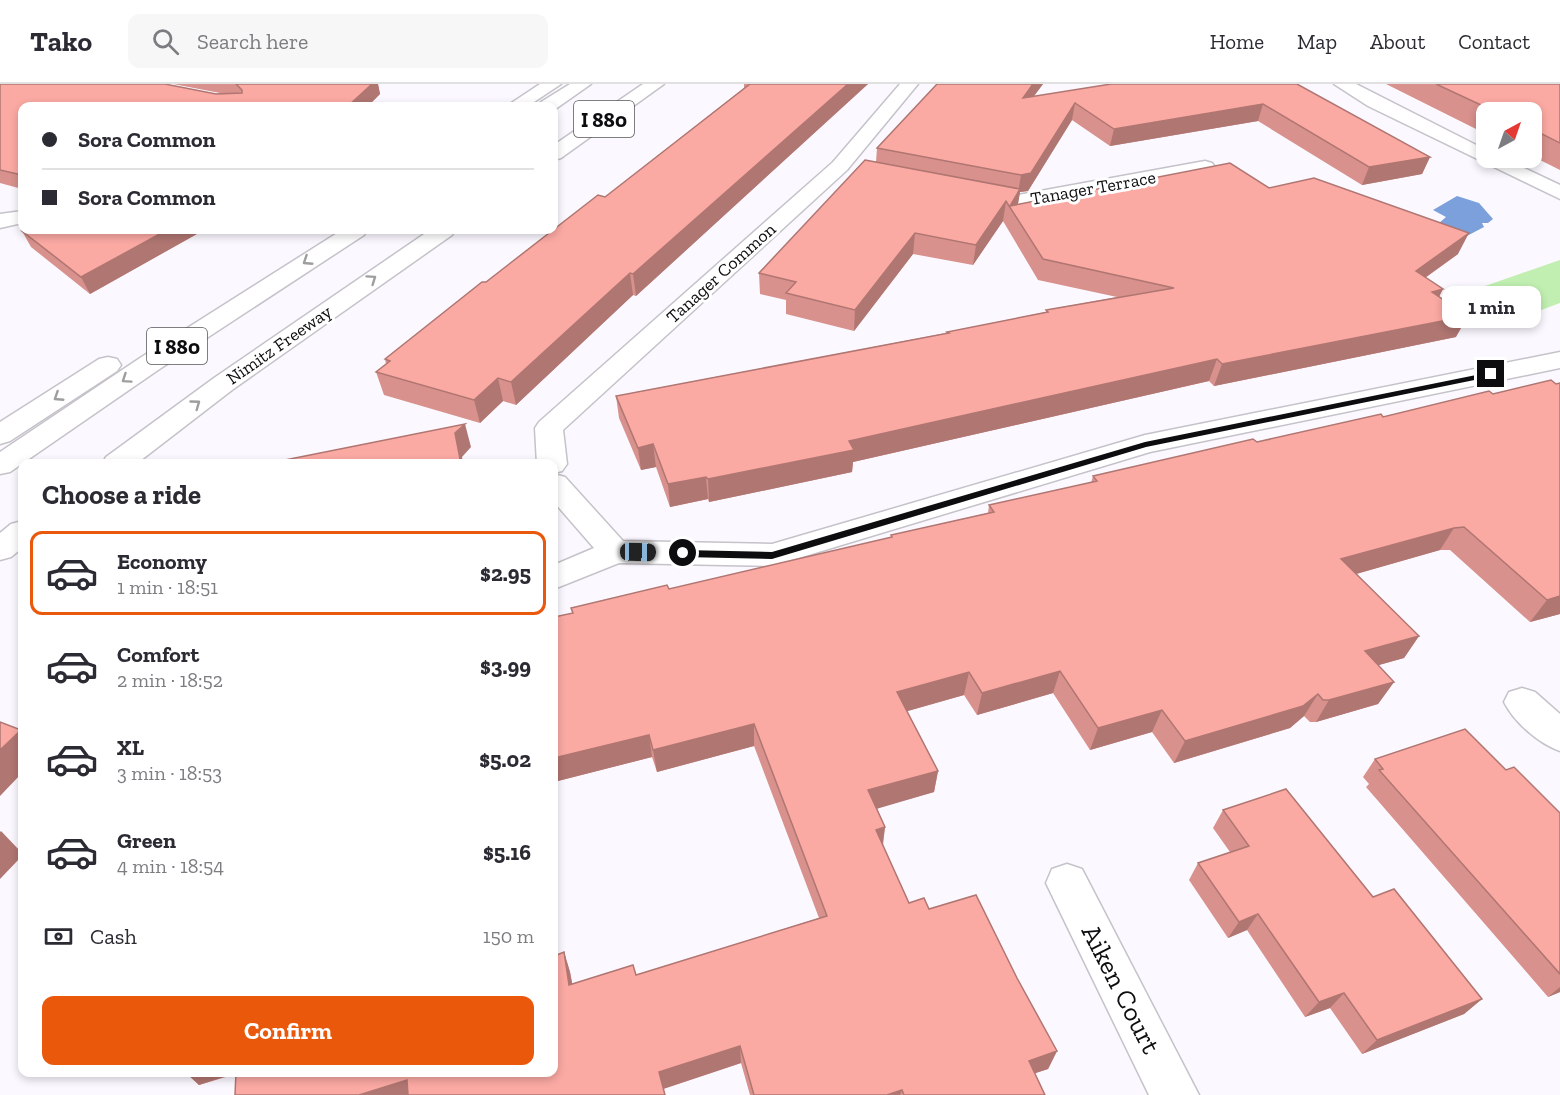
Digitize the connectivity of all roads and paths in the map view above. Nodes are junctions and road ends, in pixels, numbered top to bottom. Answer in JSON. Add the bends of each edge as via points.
{"nodes":[{"id":1,"x":552,"y":84,"type":"edge"},
{"id":2,"x":582,"y":84,"type":"edge"},
{"id":3,"x":655,"y":84,"type":"edge"},
{"id":4,"x":909,"y":84,"type":"edge"},
{"id":5,"x":1343,"y":84,"type":"edge"},
{"id":6,"x":523,"y":102,"type":"edge"},
{"id":7,"x":553,"y":102,"type":"edge"},
{"id":8,"x":558,"y":151,"type":"edge"},
{"id":9,"x":1476,"y":152,"type":"edge"},
{"id":10,"x":1205,"y":167,"type":"edge"},
{"id":11,"x":1509,"y":168,"type":"edge"},
{"id":12,"x":952,"y":188,"type":"edge"},
{"id":13,"x":1560,"y":193,"type":"edge"},
{"id":14,"x":18,"y":218,"type":"edge"},
{"id":15,"x":0,"y":221,"type":"edge"},
{"id":16,"x":313,"y":234,"type":"edge"},
{"id":17,"x":350,"y":234,"type":"edge"},
{"id":18,"x":438,"y":234,"type":"edge"},
{"id":19,"x":1560,"y":360,"type":"edge"},
{"id":20,"x":0,"y":435,"type":"edge"},
{"id":21,"x":123,"y":459,"type":"edge"},
{"id":22,"x":552,"y":459,"type":"edge"},
{"id":23,"x":0,"y":465,"type":"edge"},
{"id":24,"x":558,"y":488,"type":"edge"},
{"id":25,"x":18,"y":535,"type":"edge"},
{"id":26,"x":0,"y":549,"type":"edge"},
{"id":27,"x":615,"y":552,"type":"junction"},
{"id":28,"x":558,"y":576,"type":"edge"},
{"id":29,"x":1522,"y":702,"type":"dead end"},
{"id":30,"x":1560,"y":736,"type":"edge"},
{"id":31,"x":1067,"y":883,"type":"dead end"},
{"id":32,"x":1175,"y":1095,"type":"edge"}],
"edges":[{"from":1,"to":6,"type":"main road","number":"I 880"},
{"from":2,"to":7,"type":"main road","number":"I 880"},
{"from":3,"to":8,"type":"main road","number":"I 880"},
{"from":4,"to":22,"type":"main road","name":"Tanager Common","via":[[852,168],[549,428]]},
{"from":5,"to":9,"type":"main road"},
{"from":10,"to":12,"type":"main road","name":"Tanager Terrace","via":[[1018,201]]},
{"from":11,"to":13,"type":"main road"},
{"from":14,"to":15,"type":"main road"},
{"from":16,"to":20,"type":"main road","number":"I 880","one_way":true},
{"from":17,"to":23,"type":"main road","number":"I 880","one_way":true},
{"from":21,"to":18,"type":"main road","name":"Nimitz Freeway","number":"I 880","one_way":true},
{"from":19,"to":27,"type":"main road","via":[[1145,444],[772,555]]},
{"from":24,"to":27,"type":"main road"},
{"from":25,"to":26,"type":"main road"},
{"from":27,"to":28,"type":"main road"},
{"from":29,"to":30,"type":"main road"},
{"from":31,"to":32,"type":"main road","name":"Aiken Court"}]}
